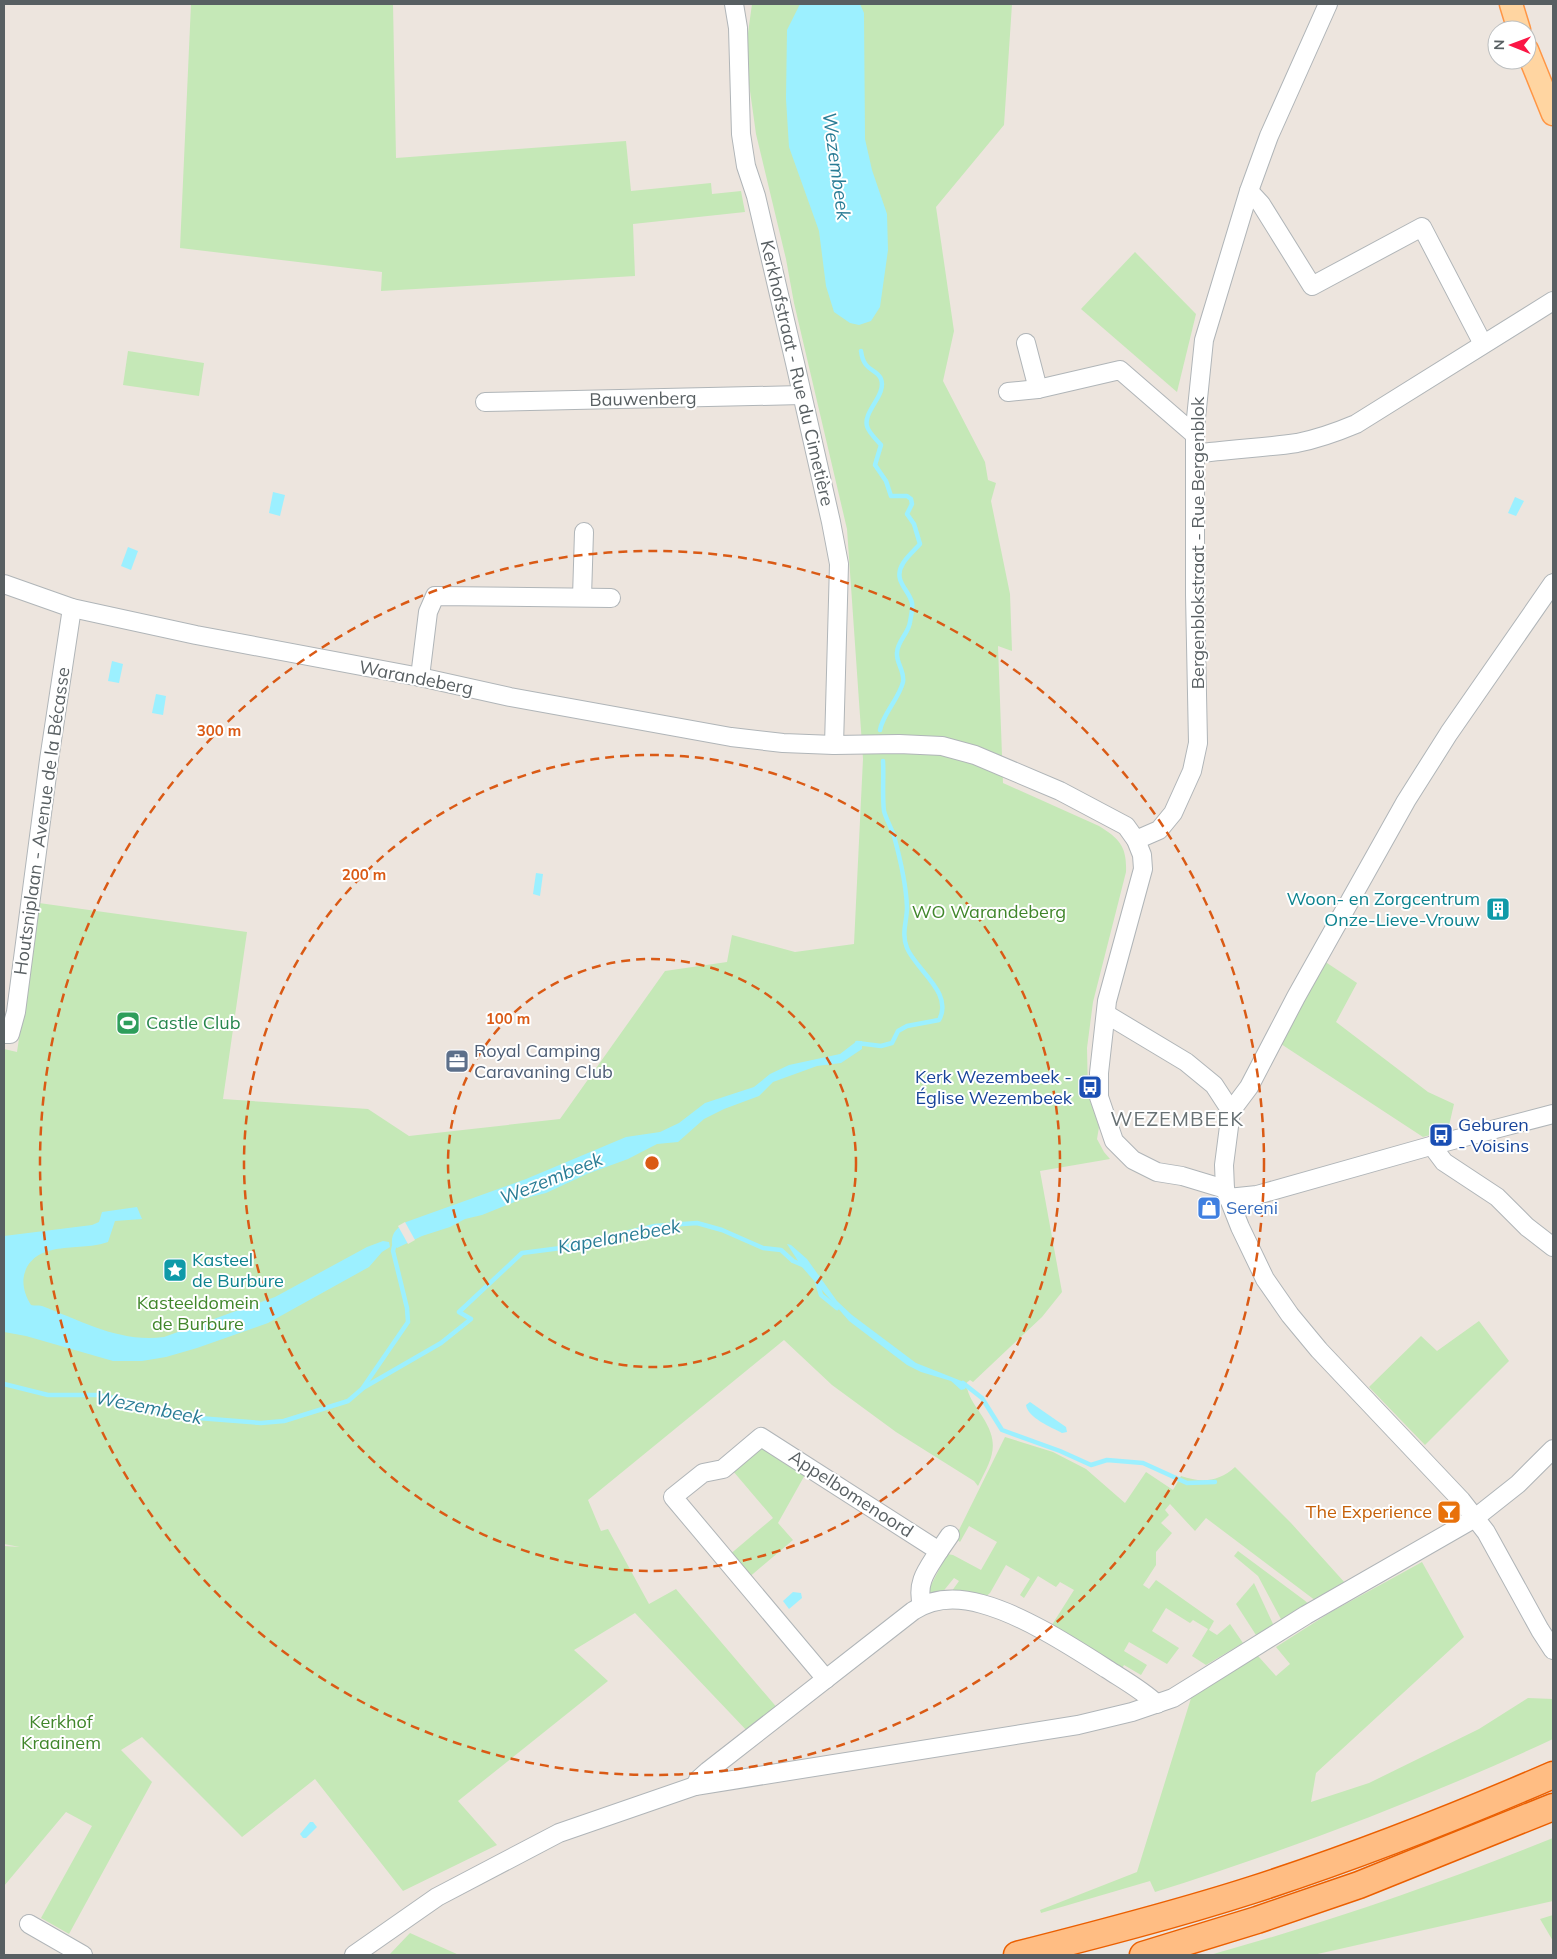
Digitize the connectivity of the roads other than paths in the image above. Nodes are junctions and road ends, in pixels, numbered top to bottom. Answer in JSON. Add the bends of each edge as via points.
{"nodes":[{"id":1,"x":734,"y":4,"type":"edge"},
{"id":2,"x":1328,"y":4,"type":"edge"},
{"id":3,"x":1511,"y":4,"type":"edge"},
{"id":4,"x":1516,"y":20,"type":"edge"},
{"id":5,"x":1535,"y":70,"type":"edge"},
{"id":6,"x":1553,"y":114,"type":"edge"},
{"id":7,"x":1249,"y":191,"type":"junction"},
{"id":8,"x":1553,"y":301,"type":"edge"},
{"id":9,"x":1026,"y":343,"type":"dead end"},
{"id":10,"x":1483,"y":344,"type":"junction"},
{"id":11,"x":1038,"y":389,"type":"junction"},
{"id":12,"x":1008,"y":392,"type":"dead end"},
{"id":13,"x":802,"y":395,"type":"junction"},
{"id":14,"x":485,"y":402,"type":"dead end"},
{"id":15,"x":1195,"y":435,"type":"junction"},
{"id":16,"x":1195,"y":454,"type":"junction"},
{"id":17,"x":584,"y":532,"type":"dead end"},
{"id":18,"x":1553,"y":583,"type":"edge"},
{"id":19,"x":4,"y":584,"type":"edge"},
{"id":20,"x":582,"y":597,"type":"junction"},
{"id":21,"x":611,"y":598,"type":"dead end"},
{"id":22,"x":72,"y":608,"type":"junction"},
{"id":23,"x":420,"y":677,"type":"junction"},
{"id":24,"x":834,"y":745,"type":"junction"},
{"id":25,"x":1136,"y":840,"type":"junction"},
{"id":26,"x":1106,"y":1014,"type":"junction"},
{"id":27,"x":7,"y":1034,"type":"edge"},
{"id":28,"x":1231,"y":1111,"type":"junction"},
{"id":29,"x":1553,"y":1114,"type":"edge"},
{"id":30,"x":1432,"y":1146,"type":"junction"},
{"id":31,"x":1226,"y":1193,"type":"junction"},
{"id":32,"x":1553,"y":1247,"type":"edge"},
{"id":33,"x":1553,"y":1448,"type":"edge"},
{"id":34,"x":1475,"y":1518,"type":"junction"},
{"id":35,"x":950,"y":1535,"type":"dead end"},
{"id":36,"x":939,"y":1551,"type":"junction"},
{"id":37,"x":922,"y":1605,"type":"junction"},
{"id":38,"x":1553,"y":1650,"type":"edge"},
{"id":39,"x":826,"y":1679,"type":"junction"},
{"id":40,"x":1157,"y":1704,"type":"junction"},
{"id":41,"x":1553,"y":1775,"type":"edge"},
{"id":42,"x":695,"y":1786,"type":"junction"},
{"id":43,"x":1553,"y":1807,"type":"edge"},
{"id":44,"x":28,"y":1924,"type":"dead end"},
{"id":45,"x":83,"y":1955,"type":"edge"},
{"id":46,"x":354,"y":1955,"type":"edge"},
{"id":47,"x":1017,"y":1955,"type":"edge"},
{"id":48,"x":1142,"y":1955,"type":"edge"}],
"edges":[{"from":1,"to":13,"type":"street","name":"Kerkhofstraat - Rue du Cimetière","via":[[738,28],[741,134],[746,166],[756,196]]},
{"from":2,"to":7,"type":"street","name":"Bergenblokstraat - Rue Bergenblok","via":[[1269,136]]},
{"from":3,"to":4,"type":"main road"},
{"from":5,"to":6,"type":"main road"},
{"from":7,"to":10,"type":"street","via":[[1261,204],[1312,286],[1422,227]]},
{"from":7,"to":15,"type":"street","name":"Bergenblokstraat - Rue Bergenblok","via":[[1204,340]]},
{"from":8,"to":10,"type":"street"},
{"from":9,"to":11,"type":"street"},
{"from":10,"to":16,"type":"street","via":[[1356,424],[1337,432],[1296,443]]},
{"from":11,"to":12,"type":"street"},
{"from":11,"to":15,"type":"street","via":[[1120,370]]},
{"from":13,"to":14,"type":"street","name":"Bauwenberg"},
{"from":13,"to":24,"type":"street","name":"Kerkhofstraat - Rue du Cimetière","via":[[838,564]]},
{"from":15,"to":16,"type":"street","name":"Bergenblokstraat - Rue Bergenblok"},
{"from":16,"to":25,"type":"street","name":"Bergenblokstraat - Rue Bergenblok","via":[[1198,743],[1192,771],[1173,813],[1159,830]]},
{"from":17,"to":20,"type":"street"},
{"from":18,"to":28,"type":"street","via":[[1406,801],[1249,1087]]},
{"from":19,"to":22,"type":"street","name":"Warandeberg"},
{"from":20,"to":21,"type":"street"},
{"from":20,"to":23,"type":"street","via":[[435,596],[428,612]]},
{"from":22,"to":23,"type":"street","name":"Warandeberg","via":[[276,651]]},
{"from":22,"to":27,"type":"street","name":"Houtsniplaan - Avenue de la Bécasse","via":[[16,1012]]},
{"from":23,"to":24,"type":"street","name":"Warandeberg","via":[[520,699],[731,737]]},
{"from":24,"to":25,"type":"street","name":"Warandeberg","via":[[942,746],[975,756],[1103,812],[1126,826]]},
{"from":25,"to":26,"type":"street","via":[[1143,868],[1116,964]]},
{"from":26,"to":28,"type":"street","via":[[1186,1062],[1214,1084]]},
{"from":26,"to":31,"type":"street","via":[[1098,1086],[1114,1141],[1143,1167],[1182,1176]]},
{"from":28,"to":31,"type":"street","via":[[1224,1165]]},
{"from":29,"to":30,"type":"street"},
{"from":30,"to":31,"type":"street","via":[[1257,1195]]},
{"from":30,"to":32,"type":"street","via":[[1444,1162],[1497,1198]]},
{"from":31,"to":34,"type":"street","via":[[1265,1280],[1290,1316]]},
{"from":33,"to":34,"type":"street","via":[[1518,1484]]},
{"from":34,"to":38,"type":"street"},
{"from":34,"to":40,"type":"street","via":[[1313,1611],[1173,1698]]},
{"from":35,"to":36,"type":"street"},
{"from":36,"to":37,"type":"street","via":[[922,1581],[919,1593]]},
{"from":36,"to":39,"type":"street","name":"Appelbomenoord","via":[[761,1437],[723,1469],[704,1473],[674,1497]]},
{"from":37,"to":39,"type":"street"},
{"from":37,"to":40,"type":"street","via":[[933,1600],[950,1599],[992,1607],[1065,1644],[1147,1694]]},
{"from":39,"to":42,"type":"street","via":[[708,1771]]},
{"from":40,"to":42,"type":"street","via":[[1078,1725]]},
{"from":41,"to":47,"type":"highway","via":[[1461,1815],[1260,1887],[1128,1927]]},
{"from":42,"to":46,"type":"street","via":[[559,1833],[437,1897]]},
{"from":43,"to":48,"type":"highway","via":[[1359,1885]]},
{"from":44,"to":45,"type":"street"}]}
